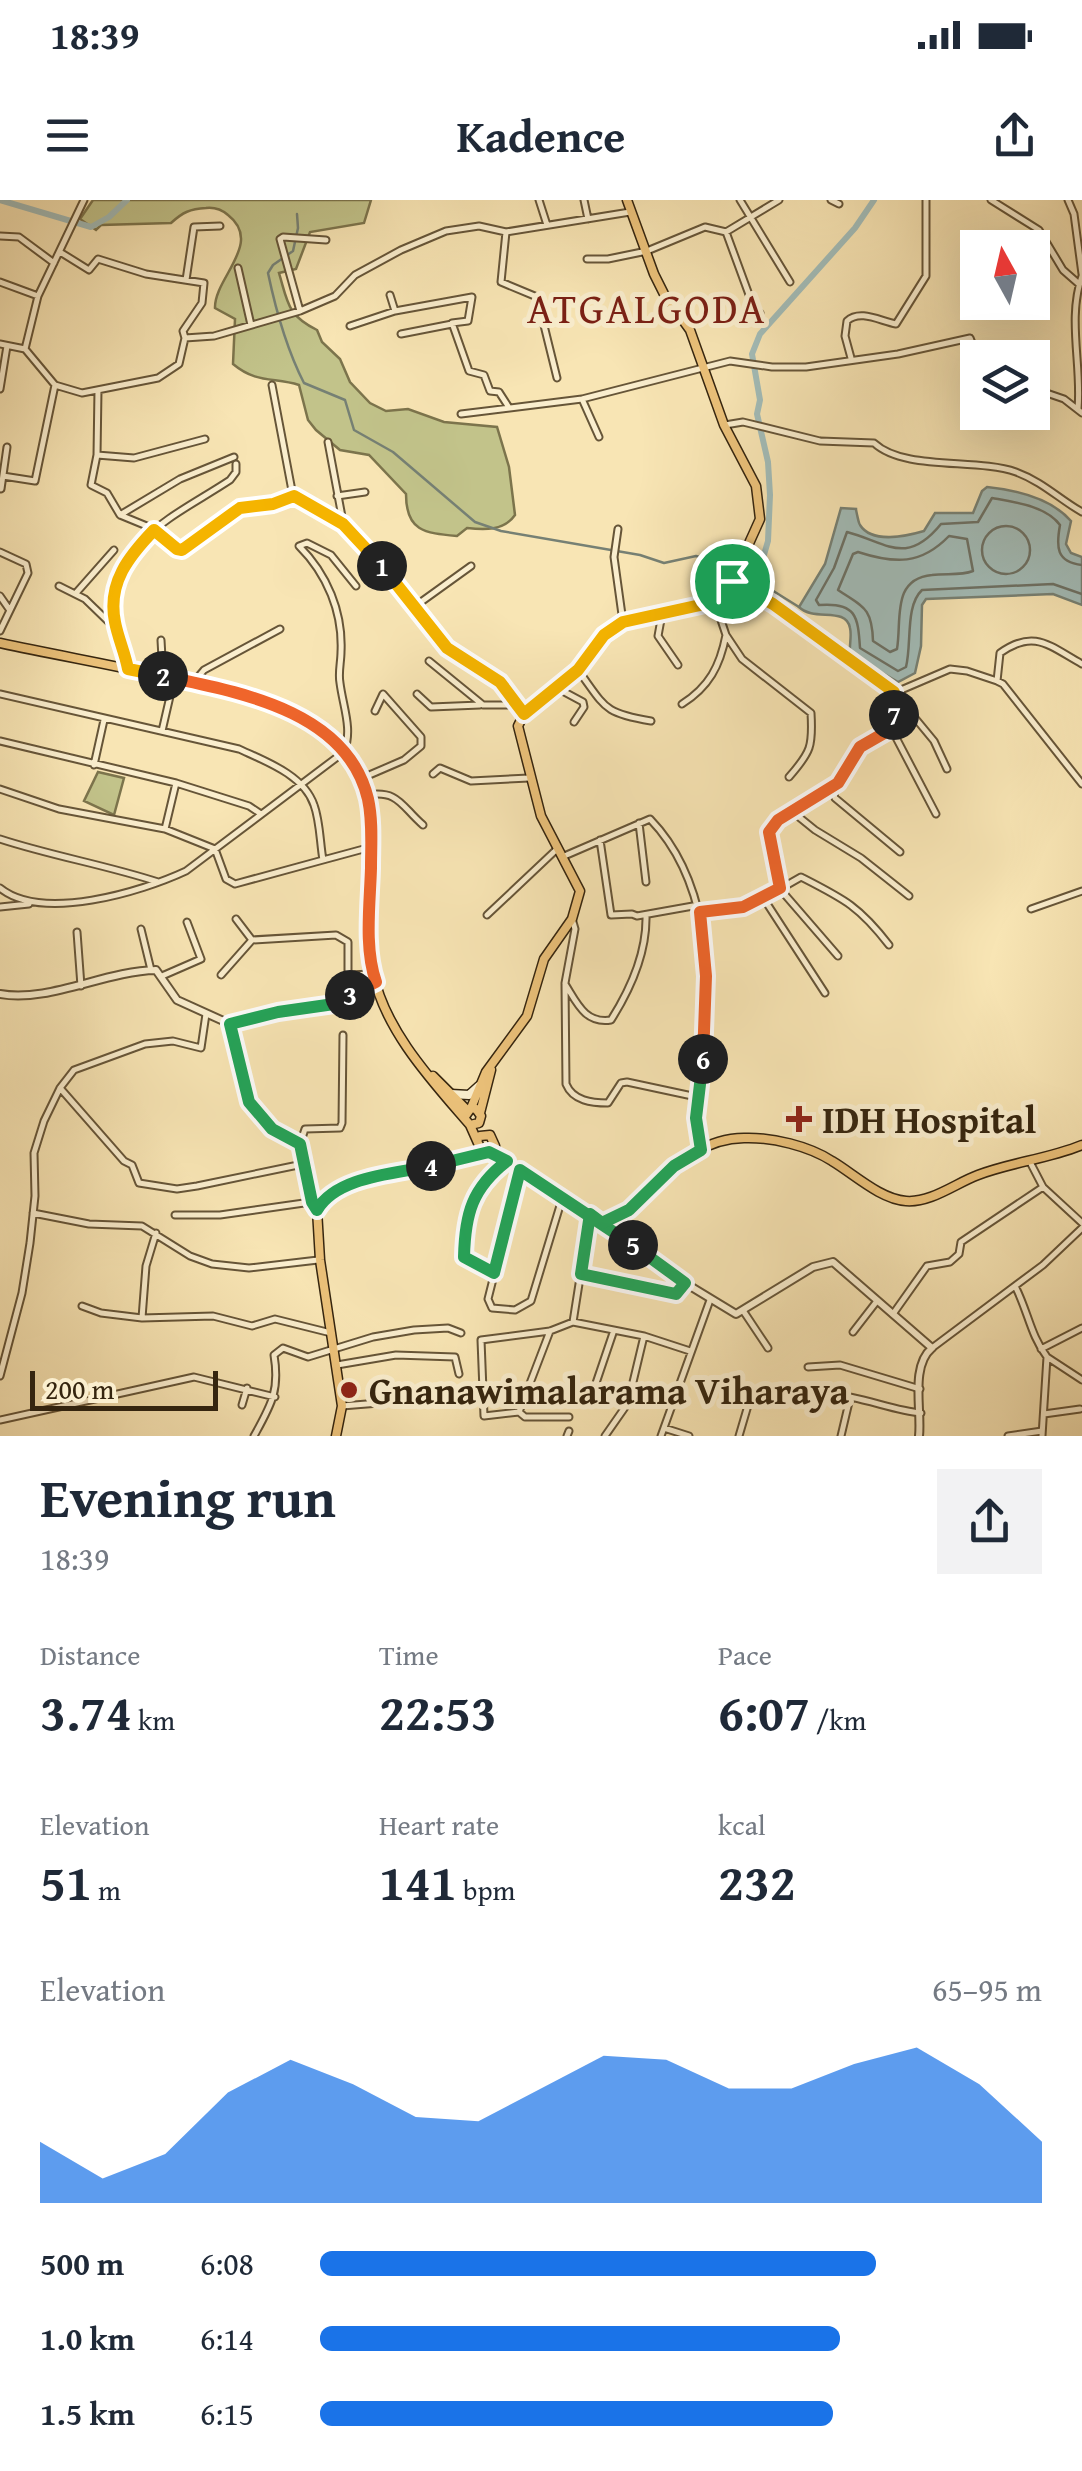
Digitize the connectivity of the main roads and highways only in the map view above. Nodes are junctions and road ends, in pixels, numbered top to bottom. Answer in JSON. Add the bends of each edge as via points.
{"nodes":[{"id":1,"x":627,"y":200,"type":"edge"},
{"id":2,"x":0,"y":643,"type":"edge"},
{"id":3,"x":492,"y":1066,"type":"junction"},
{"id":4,"x":425,"y":1071,"type":"junction"},
{"id":5,"x":479,"y":1086,"type":"junction"},
{"id":6,"x":451,"y":1094,"type":"junction"},
{"id":7,"x":468,"y":1115,"type":"junction"},
{"id":8,"x":481,"y":1116,"type":"junction"},
{"id":9,"x":492,"y":1138,"type":"junction"},
{"id":10,"x":477,"y":1142,"type":"junction"},
{"id":11,"x":1082,"y":1146,"type":"edge"},
{"id":12,"x":488,"y":1153,"type":"junction"},
{"id":13,"x":460,"y":1159,"type":"junction"},
{"id":14,"x":507,"y":1161,"type":"junction"},
{"id":15,"x":336,"y":1436,"type":"edge"}],
"edges":[{"from":1,"to":3,"type":"main road","via":[[664,294],[690,330],[724,425],[760,498],[760,519],[736,573],[714,602],[623,622],[524,714],[518,732],[540,816],[580,891],[572,919],[544,959],[527,1016]]},
{"from":2,"to":4,"type":"main road","via":[[243,696],[327,734],[367,795],[374,978]]},
{"from":3,"to":5,"type":"main road"},
{"from":3,"to":8,"type":"main road"},
{"from":4,"to":6,"type":"main road"},
{"from":4,"to":7,"type":"main road"},
{"from":5,"to":6,"type":"main road","via":[[469,1095]]},
{"from":5,"to":7,"type":"main road"},
{"from":6,"to":7,"type":"main road"},
{"from":7,"to":8,"type":"main road"},
{"from":7,"to":8,"type":"main road","via":[[474,1125]]},
{"from":7,"to":10,"type":"main road"},
{"from":8,"to":9,"type":"main road"},
{"from":9,"to":10,"type":"main road"},
{"from":9,"to":12,"type":"main road"},
{"from":9,"to":14,"type":"main road"},
{"from":10,"to":12,"type":"main road"},
{"from":10,"to":13,"type":"main road"},
{"from":11,"to":14,"type":"main road","via":[[907,1201],[804,1148],[744,1138],[718,1142],[674,1166],[629,1210],[602,1223]]},
{"from":12,"to":13,"type":"main road"},
{"from":12,"to":14,"type":"main road"},
{"from":13,"to":15,"type":"main road","via":[[350,1184],[314,1206],[342,1406]]}]}
